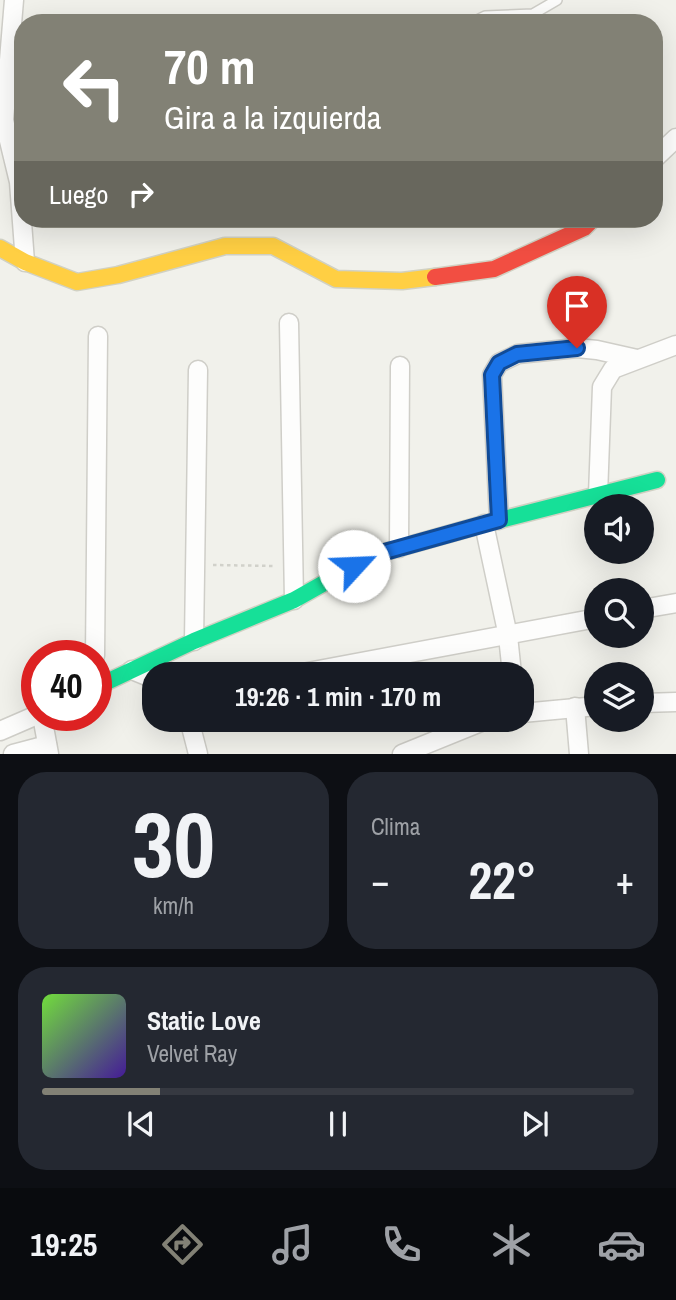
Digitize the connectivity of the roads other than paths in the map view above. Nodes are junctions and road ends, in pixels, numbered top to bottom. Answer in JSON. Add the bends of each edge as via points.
{"nodes":[{"id":1,"x":14,"y":0,"type":"edge"},
{"id":2,"x":557,"y":0,"type":"edge"},
{"id":3,"x":533,"y":14,"type":"edge"},
{"id":4,"x":676,"y":138,"type":"edge"},
{"id":5,"x":663,"y":150,"type":"edge"},
{"id":6,"x":14,"y":155,"type":"edge"},
{"id":7,"x":23,"y":228,"type":"edge"},
{"id":8,"x":584,"y":228,"type":"edge"},
{"id":9,"x":0,"y":248,"type":"edge"},
{"id":10,"x":25,"y":262,"type":"junction"},
{"id":11,"x":289,"y":323,"type":"dead end"},
{"id":12,"x":98,"y":336,"type":"dead end"},
{"id":13,"x":676,"y":345,"type":"edge"},
{"id":14,"x":637,"y":359,"type":"junction"},
{"id":15,"x":400,"y":366,"type":"dead end"},
{"id":16,"x":198,"y":370,"type":"dead end"},
{"id":17,"x":657,"y":480,"type":"dead end"},
{"id":18,"x":598,"y":494,"type":"edge"},
{"id":19,"x":602,"y":494,"type":"edge"},
{"id":20,"x":584,"y":499,"type":"edge"},
{"id":21,"x":492,"y":522,"type":"junction"},
{"id":22,"x":399,"y":548,"type":"junction"},
{"id":23,"x":294,"y":600,"type":"junction"},
{"id":24,"x":676,"y":603,"type":"edge"},
{"id":25,"x":654,"y":608,"type":"edge"},
{"id":26,"x":584,"y":621,"type":"edge"},
{"id":27,"x":508,"y":636,"type":"junction"},
{"id":28,"x":95,"y":640,"type":"edge"},
{"id":29,"x":194,"y":641,"type":"junction"},
{"id":30,"x":364,"y":662,"type":"edge"},
{"id":31,"x":511,"y":662,"type":"edge"},
{"id":32,"x":132,"y":670,"type":"junction"},
{"id":33,"x":142,"y":674,"type":"edge"},
{"id":34,"x":112,"y":679,"type":"edge"},
{"id":35,"x":676,"y":702,"type":"edge"},
{"id":36,"x":654,"y":703,"type":"edge"},
{"id":37,"x":575,"y":707,"type":"junction"},
{"id":38,"x":584,"y":707,"type":"edge"},
{"id":39,"x":534,"y":712,"type":"edge"},
{"id":40,"x":21,"y":722,"type":"edge"},
{"id":41,"x":0,"y":731,"type":"edge"},
{"id":42,"x":45,"y":731,"type":"edge"},
{"id":43,"x":192,"y":732,"type":"edge"},
{"id":44,"x":456,"y":732,"type":"edge"},
{"id":45,"x":48,"y":750,"type":"edge"},
{"id":46,"x":13,"y":754,"type":"edge"},
{"id":47,"x":198,"y":754,"type":"edge"},
{"id":48,"x":402,"y":754,"type":"edge"},
{"id":49,"x":579,"y":754,"type":"edge"}],
"edges":[{"from":1,"to":6,"type":"street","via":[[4,120]]},
{"from":2,"to":3,"type":"lane"},
{"from":4,"to":5,"type":"street"},
{"from":7,"to":10,"type":"street"},
{"from":8,"to":10,"type":"street","via":[[494,270],[402,281],[336,279],[273,246],[225,246],[77,282]]},
{"from":9,"to":10,"type":"street"},
{"from":11,"to":23,"type":"street"},
{"from":12,"to":28,"type":"street"},
{"from":13,"to":14,"type":"street"},
{"from":14,"to":18,"type":"street","via":[[613,369],[602,387]]},
{"from":14,"to":21,"type":"street","via":[[577,348],[517,354],[499,363],[492,375]]},
{"from":15,"to":22,"type":"street"},
{"from":16,"to":29,"type":"street"},
{"from":17,"to":19,"type":"street"},
{"from":20,"to":21,"type":"street"},
{"from":21,"to":22,"type":"street"},
{"from":21,"to":27,"type":"street"},
{"from":22,"to":23,"type":"street","via":[[374,555]]},
{"from":23,"to":29,"type":"street"},
{"from":24,"to":25,"type":"street"},
{"from":26,"to":27,"type":"street"},
{"from":27,"to":30,"type":"street"},
{"from":27,"to":31,"type":"street"},
{"from":29,"to":32,"type":"street"},
{"from":32,"to":33,"type":"street"},
{"from":32,"to":34,"type":"street"},
{"from":35,"to":36,"type":"street"},
{"from":37,"to":38,"type":"street"},
{"from":37,"to":39,"type":"street"},
{"from":37,"to":49,"type":"street"},
{"from":40,"to":41,"type":"street"},
{"from":42,"to":45,"type":"street"},
{"from":43,"to":47,"type":"street"},
{"from":44,"to":48,"type":"street"},
{"from":45,"to":46,"type":"street"}]}
